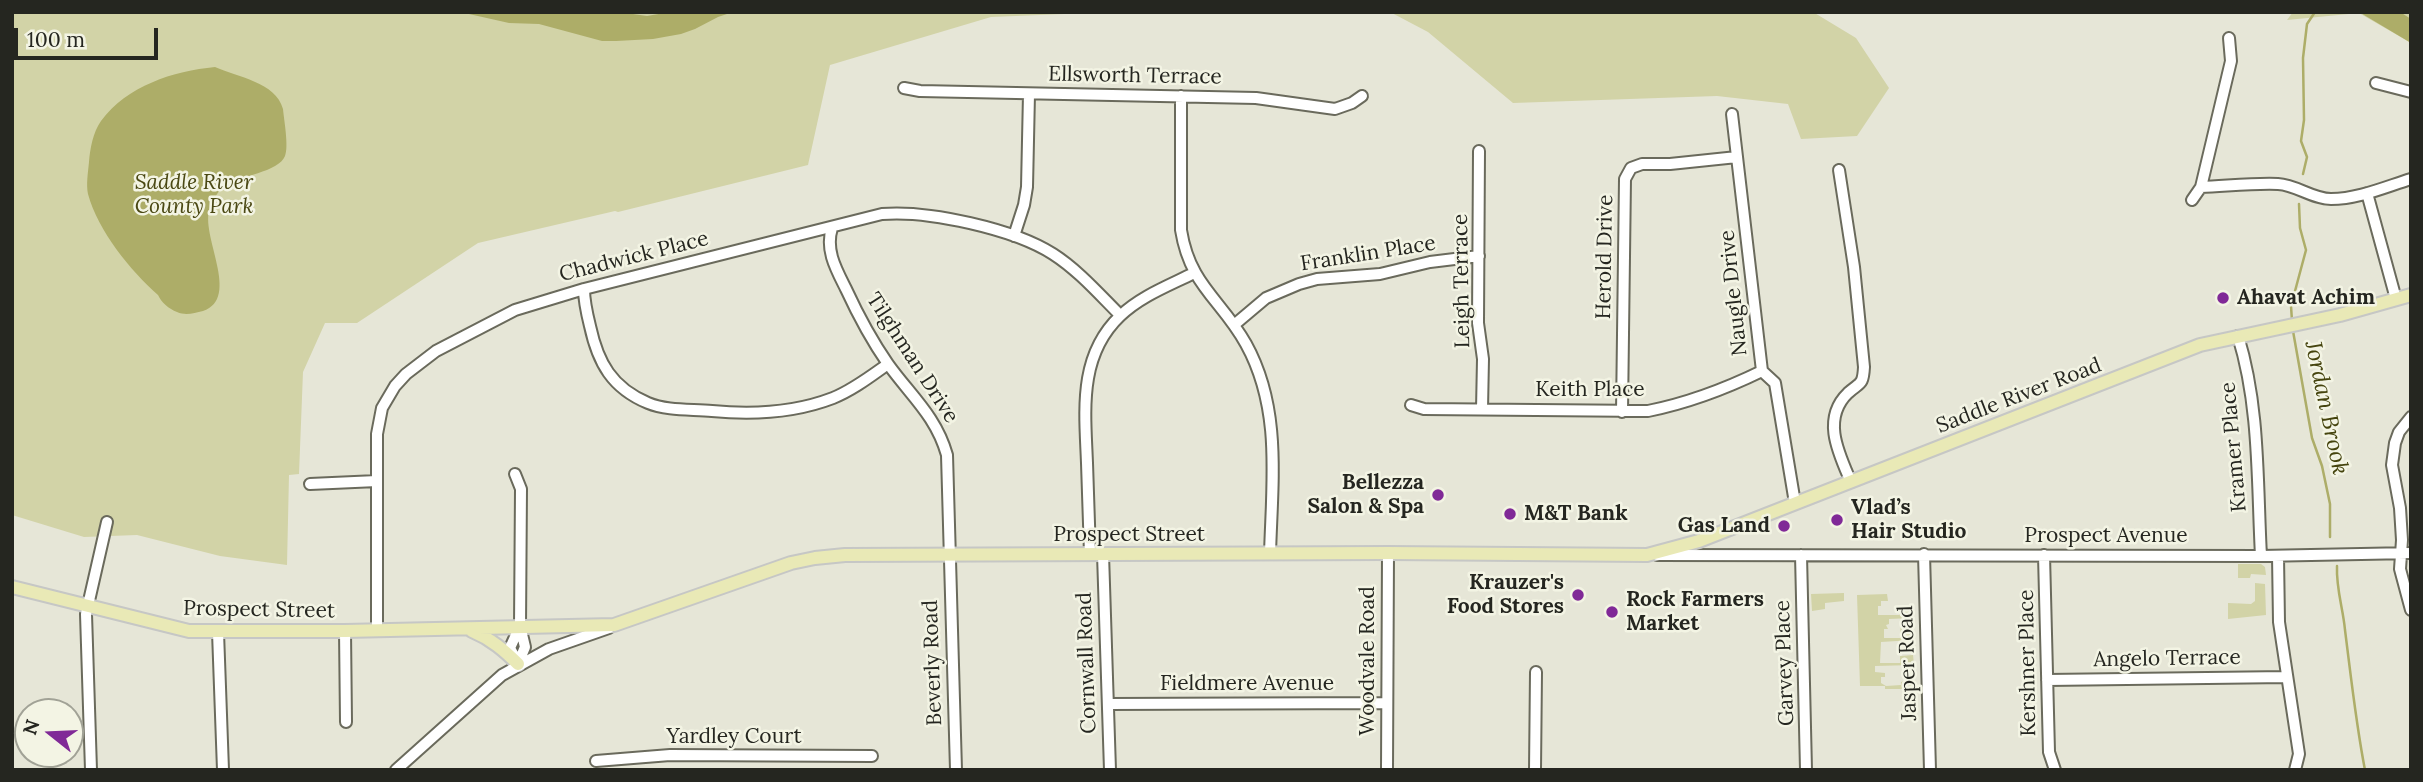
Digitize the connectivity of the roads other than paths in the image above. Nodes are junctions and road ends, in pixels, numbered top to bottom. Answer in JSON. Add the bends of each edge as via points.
{"nodes":[{"id":1,"x":2228,"y":38,"type":"dead end"},
{"id":2,"x":2376,"y":83,"type":"dead end"},
{"id":3,"x":904,"y":88,"type":"dead end"},
{"id":4,"x":2411,"y":92,"type":"edge"},
{"id":5,"x":1029,"y":94,"type":"junction"},
{"id":6,"x":1181,"y":96,"type":"junction"},
{"id":7,"x":1362,"y":96,"type":"dead end"},
{"id":8,"x":1732,"y":114,"type":"dead end"},
{"id":9,"x":1479,"y":151,"type":"dead end"},
{"id":10,"x":1737,"y":156,"type":"junction"},
{"id":11,"x":1839,"y":170,"type":"dead end"},
{"id":12,"x":2411,"y":179,"type":"edge"},
{"id":13,"x":2201,"y":187,"type":"junction"},
{"id":14,"x":2367,"y":193,"type":"junction"},
{"id":15,"x":2192,"y":200,"type":"dead end"},
{"id":16,"x":832,"y":228,"type":"junction"},
{"id":17,"x":1014,"y":236,"type":"junction"},
{"id":18,"x":1479,"y":256,"type":"junction"},
{"id":19,"x":1194,"y":273,"type":"junction"},
{"id":20,"x":584,"y":289,"type":"junction"},
{"id":21,"x":2411,"y":295,"type":"edge"},
{"id":22,"x":2396,"y":299,"type":"junction"},
{"id":23,"x":1120,"y":315,"type":"junction"},
{"id":24,"x":1234,"y":325,"type":"junction"},
{"id":25,"x":2238,"y":336,"type":"junction"},
{"id":26,"x":888,"y":364,"type":"junction"},
{"id":27,"x":1762,"y":371,"type":"junction"},
{"id":28,"x":1411,"y":405,"type":"dead end"},
{"id":29,"x":1482,"y":410,"type":"junction"},
{"id":30,"x":1622,"y":412,"type":"junction"},
{"id":31,"x":2411,"y":417,"type":"edge"},
{"id":32,"x":515,"y":474,"type":"dead end"},
{"id":33,"x":377,"y":481,"type":"junction"},
{"id":34,"x":1851,"y":482,"type":"junction"},
{"id":35,"x":310,"y":484,"type":"dead end"},
{"id":36,"x":1795,"y":503,"type":"junction"},
{"id":37,"x":107,"y":522,"type":"dead end"},
{"id":38,"x":1388,"y":553,"type":"junction"},
{"id":39,"x":2406,"y":553,"type":"edge"},
{"id":40,"x":1096,"y":554,"type":"junction"},
{"id":41,"x":1270,"y":554,"type":"junction"},
{"id":42,"x":1924,"y":554,"type":"junction"},
{"id":43,"x":949,"y":555,"type":"junction"},
{"id":44,"x":1647,"y":555,"type":"junction"},
{"id":45,"x":1801,"y":555,"type":"junction"},
{"id":46,"x":2045,"y":555,"type":"junction"},
{"id":47,"x":2261,"y":556,"type":"junction"},
{"id":48,"x":2277,"y":556,"type":"junction"},
{"id":49,"x":12,"y":587,"type":"edge"},
{"id":50,"x":88,"y":607,"type":"junction"},
{"id":51,"x":2411,"y":610,"type":"edge"},
{"id":52,"x":614,"y":625,"type":"junction"},
{"id":53,"x":520,"y":626,"type":"junction"},
{"id":54,"x":468,"y":629,"type":"junction"},
{"id":55,"x":377,"y":630,"type":"junction"},
{"id":56,"x":345,"y":631,"type":"junction"},
{"id":57,"x":218,"y":632,"type":"junction"},
{"id":58,"x":518,"y":664,"type":"junction"},
{"id":59,"x":1536,"y":672,"type":"dead end"},
{"id":60,"x":2287,"y":677,"type":"junction"},
{"id":61,"x":2047,"y":680,"type":"junction"},
{"id":62,"x":1387,"y":703,"type":"junction"},
{"id":63,"x":1108,"y":704,"type":"junction"},
{"id":64,"x":346,"y":722,"type":"dead end"},
{"id":65,"x":718,"y":756,"type":"junction"},
{"id":66,"x":872,"y":756,"type":"dead end"},
{"id":67,"x":596,"y":761,"type":"dead end"},
{"id":68,"x":92,"y":770,"type":"edge"},
{"id":69,"x":223,"y":770,"type":"edge"},
{"id":70,"x":396,"y":770,"type":"edge"},
{"id":71,"x":718,"y":770,"type":"edge"},
{"id":72,"x":956,"y":770,"type":"edge"},
{"id":73,"x":1110,"y":770,"type":"edge"},
{"id":74,"x":1387,"y":770,"type":"edge"},
{"id":75,"x":1535,"y":770,"type":"edge"},
{"id":76,"x":1806,"y":770,"type":"edge"},
{"id":77,"x":1930,"y":770,"type":"edge"},
{"id":78,"x":2055,"y":770,"type":"edge"},
{"id":79,"x":2295,"y":770,"type":"edge"}],
"edges":[{"from":1,"to":13,"type":"street","via":[[2231,61]]},
{"from":2,"to":4,"type":"street"},
{"from":3,"to":5,"type":"street","name":"Ellsworth Terrace"},
{"from":5,"to":6,"type":"street","name":"Ellsworth Terrace"},
{"from":5,"to":17,"type":"street","via":[[1027,187]]},
{"from":6,"to":7,"type":"street","name":"Ellsworth Terrace","via":[[1256,98],[1335,109]]},
{"from":6,"to":19,"type":"street","via":[[1181,230]]},
{"from":8,"to":10,"type":"street","name":"Naugle Drive"},
{"from":9,"to":18,"type":"street","name":"Leigh Terrace"},
{"from":10,"to":27,"type":"street","name":"Naugle Drive"},
{"from":10,"to":30,"type":"street","name":"Herold Drive","via":[[1642,164],[1627,173]]},
{"from":11,"to":34,"type":"street","via":[[1864,367],[1861,385],[1846,395],[1834,417],[1835,444]]},
{"from":12,"to":14,"type":"street"},
{"from":13,"to":14,"type":"street","via":[[2279,184],[2331,199]]},
{"from":13,"to":15,"type":"street"},
{"from":14,"to":22,"type":"street"},
{"from":16,"to":17,"type":"street","name":"Chadwick Place","via":[[897,213]]},
{"from":16,"to":20,"type":"street","name":"Chadwick Place"},
{"from":16,"to":26,"type":"street","name":"Tilghman Drive","via":[[828,239],[835,270]]},
{"from":17,"to":23,"type":"street","name":"Chadwick Place","via":[[1068,265]]},
{"from":18,"to":24,"type":"street","name":"Franklin Place","via":[[1299,284],[1266,298]]},
{"from":18,"to":29,"type":"street","name":"Leigh Terrace"},
{"from":19,"to":23,"type":"street","name":"Cornwall Road"},
{"from":19,"to":24,"type":"street"},
{"from":20,"to":26,"type":"street","via":[[594,347],[604,369],[626,391],[662,407],[743,414],[781,411],[832,398]]},
{"from":20,"to":33,"type":"street","name":"Chadwick Place","via":[[492,320],[436,351],[406,374],[388,396],[379,422]]},
{"from":21,"to":22,"type":"main road","name":"Saddle River Road"},
{"from":22,"to":25,"type":"main road","name":"Saddle River Road"},
{"from":23,"to":40,"type":"street","name":"Cornwall Road","via":[[1097,347],[1084,397]]},
{"from":24,"to":41,"type":"street","via":[[1255,360],[1272,418]]},
{"from":25,"to":34,"type":"main road","name":"Saddle River Road","via":[[2200,345]]},
{"from":25,"to":47,"type":"street","name":"Kramer Place","via":[[2254,409]]},
{"from":26,"to":43,"type":"street","name":"Tilghman Drive","via":[[942,439],[948,471]]},
{"from":27,"to":30,"type":"street","name":"Keith Place","via":[[1669,407]]},
{"from":27,"to":36,"type":"street","name":"Naugle Drive","via":[[1775,383]]},
{"from":28,"to":29,"type":"street","name":"Keith Place"},
{"from":29,"to":30,"type":"street","name":"Keith Place"},
{"from":31,"to":39,"type":"street","via":[[2399,432],[2392,464]]},
{"from":32,"to":53,"type":"street","via":[[521,489]]},
{"from":33,"to":35,"type":"street"},
{"from":33,"to":55,"type":"street","name":"Chadwick Place"},
{"from":34,"to":36,"type":"main road","name":"Saddle River Road"},
{"from":36,"to":44,"type":"main road","name":"Saddle River Road","via":[[1699,541]]},
{"from":37,"to":50,"type":"street"},
{"from":38,"to":41,"type":"main road","name":"Prospect Street"},
{"from":38,"to":44,"type":"main road","name":"Prospect Street"},
{"from":38,"to":62,"type":"street","name":"Woodvale Road"},
{"from":39,"to":48,"type":"street","name":"Prospect Avenue"},
{"from":39,"to":51,"type":"street","via":[[2400,569]]},
{"from":40,"to":41,"type":"main road","name":"Prospect Street"},
{"from":40,"to":43,"type":"main road","name":"Prospect Street"},
{"from":40,"to":63,"type":"street","name":"Cornwall Road"},
{"from":42,"to":45,"type":"street","name":"Prospect Avenue"},
{"from":42,"to":46,"type":"street","name":"Prospect Avenue"},
{"from":42,"to":77,"type":"street","name":"Jasper Road"},
{"from":43,"to":52,"type":"main road","name":"Prospect Street","via":[[845,555],[791,563]]},
{"from":43,"to":72,"type":"street","name":"Beverly Road"},
{"from":44,"to":45,"type":"street","name":"Prospect Street"},
{"from":45,"to":76,"type":"street","name":"Garvey Place"},
{"from":46,"to":47,"type":"street","name":"Prospect Avenue"},
{"from":46,"to":61,"type":"street","name":"Kershner Place"},
{"from":47,"to":48,"type":"street","name":"Prospect Avenue"},
{"from":48,"to":60,"type":"street"},
{"from":49,"to":50,"type":"main road","name":"Prospect Street"},
{"from":50,"to":57,"type":"main road","name":"Prospect Street","via":[[189,631]]},
{"from":50,"to":68,"type":"street"},
{"from":52,"to":53,"type":"main road","name":"Prospect Street"},
{"from":52,"to":58,"type":"street"},
{"from":53,"to":54,"type":"main road","name":"Prospect Street"},
{"from":53,"to":58,"type":"street","via":[[510,648]]},
{"from":54,"to":55,"type":"main road","name":"Prospect Street"},
{"from":54,"to":58,"type":"main road","via":[[487,637]]},
{"from":55,"to":56,"type":"main road","name":"Prospect Street"},
{"from":56,"to":57,"type":"main road","name":"Prospect Street"},
{"from":56,"to":64,"type":"street"},
{"from":57,"to":69,"type":"street"},
{"from":58,"to":70,"type":"street"},
{"from":59,"to":75,"type":"street"},
{"from":60,"to":61,"type":"street","name":"Angelo Terrace"},
{"from":60,"to":79,"type":"street","via":[[2299,754]]},
{"from":61,"to":78,"type":"street","name":"Kershner Place","via":[[2049,752]]},
{"from":62,"to":63,"type":"street","name":"Fieldmere Avenue"},
{"from":62,"to":74,"type":"street","name":"Woodvale Road"},
{"from":63,"to":73,"type":"street","name":"Cornwall Road"},
{"from":65,"to":66,"type":"street","name":"Yardley Court"},
{"from":65,"to":67,"type":"street","name":"Yardley Court"},
{"from":65,"to":71,"type":"street"}]}
